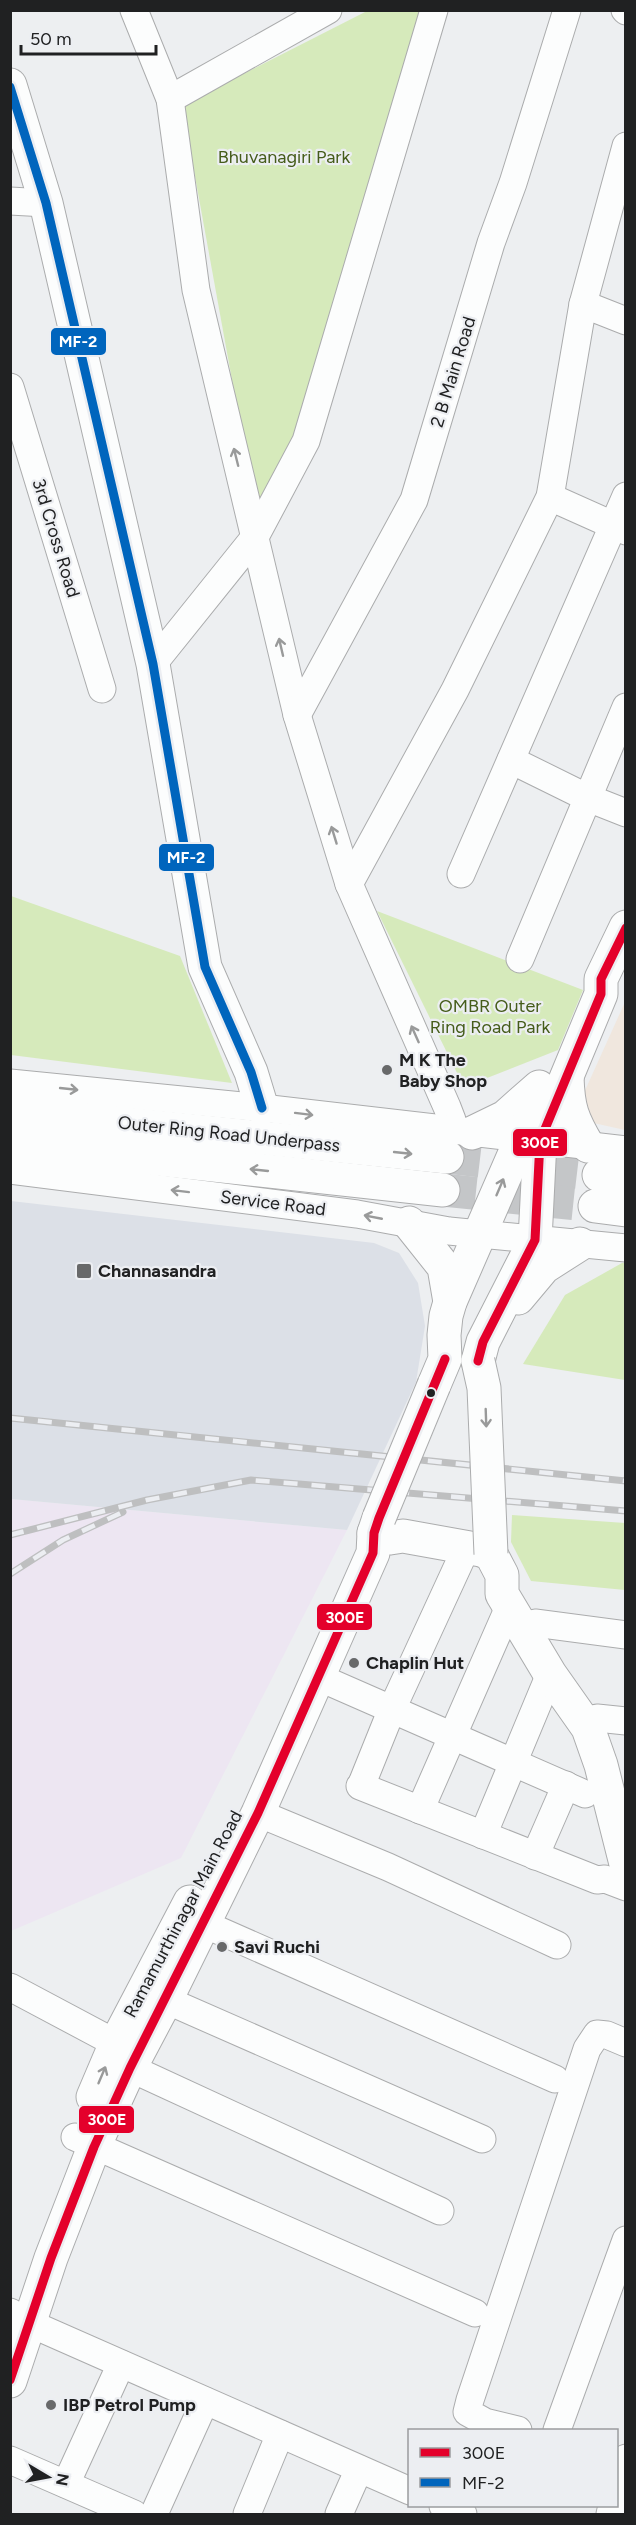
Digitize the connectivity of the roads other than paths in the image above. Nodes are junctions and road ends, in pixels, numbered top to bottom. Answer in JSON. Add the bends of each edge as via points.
{"nodes":[{"id":1,"x":134,"y":10,"type":"edge"},
{"id":2,"x":328,"y":10,"type":"edge"},
{"id":3,"x":434,"y":10,"type":"edge"},
{"id":4,"x":567,"y":10,"type":"edge"},
{"id":5,"x":10,"y":85,"type":"edge"},
{"id":6,"x":170,"y":99,"type":"junction"},
{"id":7,"x":626,"y":146,"type":"edge"},
{"id":8,"x":10,"y":201,"type":"edge"},
{"id":9,"x":46,"y":203,"type":"junction"},
{"id":10,"x":617,"y":218,"type":"edge"},
{"id":11,"x":583,"y":304,"type":"junction"},
{"id":12,"x":626,"y":321,"type":"edge"},
{"id":13,"x":11,"y":390,"type":"edge"},
{"id":14,"x":626,"y":496,"type":"edge"},
{"id":15,"x":550,"y":497,"type":"junction"},
{"id":16,"x":619,"y":528,"type":"edge"},
{"id":17,"x":255,"y":537,"type":"junction"},
{"id":18,"x":153,"y":664,"type":"junction"},
{"id":19,"x":102,"y":689,"type":"dead end"},
{"id":20,"x":626,"y":707,"type":"edge"},
{"id":21,"x":297,"y":715,"type":"junction"},
{"id":22,"x":511,"y":760,"type":"junction"},
{"id":23,"x":588,"y":798,"type":"junction"},
{"id":24,"x":626,"y":813,"type":"edge"},
{"id":25,"x":461,"y":874,"type":"dead end"},
{"id":26,"x":350,"y":885,"type":"junction"},
{"id":27,"x":626,"y":927,"type":"edge"},
{"id":28,"x":520,"y":959,"type":"dead end"},
{"id":29,"x":559,"y":1074,"type":"junction"},
{"id":30,"x":10,"y":1083,"type":"edge"},
{"id":31,"x":262,"y":1108,"type":"junction"},
{"id":32,"x":10,"y":1112,"type":"edge"},
{"id":33,"x":454,"y":1132,"type":"junction"},
{"id":34,"x":530,"y":1140,"type":"junction"},
{"id":35,"x":10,"y":1143,"type":"edge"},
{"id":36,"x":626,"y":1150,"type":"edge"},
{"id":37,"x":10,"y":1170,"type":"edge"},
{"id":38,"x":607,"y":1183,"type":"edge"},
{"id":39,"x":443,"y":1190,"type":"tunnel mouth"},
{"id":40,"x":409,"y":1224,"type":"junction"},
{"id":41,"x":480,"y":1234,"type":"junction"},
{"id":42,"x":535,"y":1240,"type":"junction"},
{"id":43,"x":580,"y":1244,"type":"junction"},
{"id":44,"x":626,"y":1248,"type":"edge"},
{"id":45,"x":450,"y":1302,"type":"junction"},
{"id":46,"x":480,"y":1351,"type":"junction"},
{"id":47,"x":381,"y":1530,"type":"junction"},
{"id":48,"x":487,"y":1562,"type":"junction"},
{"id":49,"x":522,"y":1615,"type":"junction"},
{"id":50,"x":626,"y":1635,"type":"edge"},
{"id":51,"x":550,"y":1674,"type":"junction"},
{"id":52,"x":318,"y":1677,"type":"junction"},
{"id":53,"x":392,"y":1709,"type":"junction"},
{"id":54,"x":611,"y":1719,"type":"edge"},
{"id":55,"x":453,"y":1736,"type":"junction"},
{"id":56,"x":513,"y":1762,"type":"junction"},
{"id":57,"x":420,"y":1810,"type":"junction"},
{"id":58,"x":625,"y":1811,"type":"edge"},
{"id":59,"x":258,"y":1813,"type":"junction"},
{"id":60,"x":483,"y":1835,"type":"junction"},
{"id":61,"x":535,"y":1856,"type":"junction"},
{"id":62,"x":626,"y":1864,"type":"edge"},
{"id":63,"x":626,"y":1887,"type":"edge"},
{"id":64,"x":193,"y":1919,"type":"junction"},
{"id":65,"x":557,"y":1945,"type":"dead end"},
{"id":66,"x":10,"y":1987,"type":"edge"},
{"id":67,"x":166,"y":2000,"type":"junction"},
{"id":68,"x":626,"y":2043,"type":"edge"},
{"id":69,"x":128,"y":2055,"type":"junction"},
{"id":70,"x":555,"y":2079,"type":"dead end"},
{"id":71,"x":482,"y":2139,"type":"dead end"},
{"id":72,"x":85,"y":2142,"type":"junction"},
{"id":73,"x":440,"y":2211,"type":"dead end"},
{"id":74,"x":626,"y":2240,"type":"edge"},
{"id":75,"x":16,"y":2313,"type":"edge"},
{"id":76,"x":476,"y":2313,"type":"dead end"},
{"id":77,"x":121,"y":2364,"type":"junction"},
{"id":78,"x":10,"y":2381,"type":"edge"},
{"id":79,"x":205,"y":2401,"type":"junction"},
{"id":80,"x":514,"y":2429,"type":"edge"},
{"id":81,"x":557,"y":2429,"type":"edge"},
{"id":82,"x":280,"y":2434,"type":"junction"},
{"id":83,"x":626,"y":2458,"type":"edge"},
{"id":84,"x":10,"y":2460,"type":"edge"},
{"id":85,"x":359,"y":2469,"type":"junction"},
{"id":86,"x":66,"y":2484,"type":"junction"},
{"id":87,"x":618,"y":2484,"type":"edge"},
{"id":88,"x":408,"y":2490,"type":"edge"},
{"id":89,"x":447,"y":2507,"type":"edge"},
{"id":90,"x":134,"y":2514,"type":"edge"},
{"id":91,"x":154,"y":2514,"type":"edge"},
{"id":92,"x":247,"y":2514,"type":"edge"},
{"id":93,"x":339,"y":2514,"type":"edge"},
{"id":94,"x":463,"y":2514,"type":"edge"}],
"edges":[{"from":1,"to":6,"type":"street"},
{"from":2,"to":6,"type":"street"},
{"from":3,"to":17,"type":"street","via":[[306,441]]},
{"from":4,"to":21,"type":"street","name":"2 B Main Road","via":[[491,243],[414,500]]},
{"from":5,"to":9,"type":"main road"},
{"from":17,"to":6,"type":"street","one_way":true,"via":[[196,290]]},
{"from":7,"to":10,"type":"street"},
{"from":8,"to":9,"type":"street"},
{"from":9,"to":18,"type":"main road"},
{"from":10,"to":11,"type":"street"},
{"from":11,"to":12,"type":"street"},
{"from":11,"to":15,"type":"street"},
{"from":13,"to":19,"type":"street","name":"3rd Cross Road"},
{"from":14,"to":16,"type":"street"},
{"from":15,"to":16,"type":"street"},
{"from":15,"to":26,"type":"street","via":[[455,690]]},
{"from":16,"to":22,"type":"street"},
{"from":17,"to":18,"type":"street"},
{"from":21,"to":17,"type":"street","one_way":true},
{"from":18,"to":31,"type":"main road","via":[[205,967],[255,1082]]},
{"from":20,"to":23,"type":"street"},
{"from":26,"to":21,"type":"street","one_way":true},
{"from":22,"to":23,"type":"street"},
{"from":22,"to":25,"type":"street"},
{"from":23,"to":24,"type":"street"},
{"from":23,"to":28,"type":"street"},
{"from":33,"to":26,"type":"street","one_way":true},
{"from":27,"to":29,"type":"main road","name":"Ramamurthinagar Main Road","via":[[601,979],[601,994]]},
{"from":29,"to":33,"type":"main road","via":[[505,1117]]},
{"from":29,"to":34,"type":"main road","name":"Ramamurthinagar Main Road"},
{"from":29,"to":38,"type":"main road","via":[[573,1120]]},
{"from":30,"to":31,"type":"street","one_way":true},
{"from":31,"to":33,"type":"street","one_way":true},
{"from":32,"to":33,"type":"main road","name":"Outer Ring Road Underpass","one_way":true},
{"from":33,"to":34,"type":"street"},
{"from":34,"to":38,"type":"street"},
{"from":41,"to":34,"type":"main road","name":"Ramamurthinagar Main Road","one_way":true},
{"from":34,"to":42,"type":"main road"},
{"from":39,"to":35,"type":"main road","name":"Outer Ring Road Underpass","one_way":true},
{"from":36,"to":38,"type":"street"},
{"from":40,"to":37,"type":"street","name":"Service Road","one_way":true},
{"from":40,"to":41,"type":"street","name":"Service Road"},
{"from":40,"to":45,"type":"main road","via":[[444,1267]]},
{"from":41,"to":42,"type":"street","name":"Service Road"},
{"from":41,"to":45,"type":"main road","name":"Ramamurthinagar Main Road"},
{"from":42,"to":43,"type":"street","name":"Service Road"},
{"from":42,"to":46,"type":"main road"},
{"from":43,"to":44,"type":"street","name":"Service Road"},
{"from":43,"to":46,"type":"main road","via":[[544,1267]]},
{"from":45,"to":47,"type":"main road","name":"Ramamurthinagar Main Road","bridge":true,"via":[[444,1335],[445,1359]]},
{"from":46,"to":48,"type":"main road","one_way":true,"bridge":true},
{"from":47,"to":48,"type":"main road","via":[[481,1550]]},
{"from":47,"to":52,"type":"main road","name":"Ramamurthinagar Main Road"},
{"from":47,"to":64,"type":"main road","name":"Ramamurthinagar Main Road","via":[[360,1545],[236,1815]]},
{"from":48,"to":49,"type":"main road","via":[[509,1578]]},
{"from":48,"to":53,"type":"street"},
{"from":49,"to":50,"type":"street"},
{"from":49,"to":51,"type":"main road"},
{"from":49,"to":54,"type":"main road"},
{"from":49,"to":55,"type":"street"},
{"from":51,"to":56,"type":"street"},
{"from":51,"to":62,"type":"main road","via":[[588,1728]]},
{"from":52,"to":53,"type":"street"},
{"from":52,"to":59,"type":"main road","name":"Ramamurthinagar Main Road"},
{"from":53,"to":55,"type":"street"},
{"from":53,"to":57,"type":"street","via":[[362,1784]]},
{"from":54,"to":58,"type":"main road","via":[[612,1758]]},
{"from":55,"to":56,"type":"street"},
{"from":55,"to":57,"type":"street"},
{"from":56,"to":60,"type":"street"},
{"from":56,"to":61,"type":"street","via":[[575,1790]]},
{"from":57,"to":60,"type":"street"},
{"from":59,"to":64,"type":"main road","name":"Ramamurthinagar Main Road"},
{"from":59,"to":65,"type":"street","via":[[388,1867]]},
{"from":60,"to":61,"type":"street"},
{"from":61,"to":63,"type":"street"},
{"from":64,"to":67,"type":"main road","name":"Ramamurthinagar Main Road"},
{"from":64,"to":69,"type":"main road","name":"Ramamurthinagar Main Road"},
{"from":64,"to":70,"type":"street"},
{"from":66,"to":69,"type":"street"},
{"from":67,"to":69,"type":"main road","name":"Ramamurthinagar Main Road"},
{"from":67,"to":71,"type":"street"},
{"from":68,"to":80,"type":"street","via":[[597,2034],[587,2049],[468,2406],[467,2412],[485,2422]]},
{"from":69,"to":72,"type":"main road","name":"Ramamurthinagar Main Road"},
{"from":69,"to":73,"type":"street"},
{"from":72,"to":75,"type":"main road","name":"Ramamurthinagar Main Road","via":[[34,2239]]},
{"from":72,"to":76,"type":"street"},
{"from":74,"to":81,"type":"street"},
{"from":75,"to":77,"type":"street"},
{"from":75,"to":78,"type":"main road","name":"Ramamurthinagar Main Road"},
{"from":77,"to":79,"type":"street"},
{"from":77,"to":86,"type":"street"},
{"from":79,"to":82,"type":"street"},
{"from":79,"to":91,"type":"street"},
{"from":82,"to":85,"type":"street"},
{"from":82,"to":92,"type":"street"},
{"from":83,"to":87,"type":"street"},
{"from":84,"to":86,"type":"street"},
{"from":85,"to":88,"type":"street"},
{"from":85,"to":93,"type":"street"},
{"from":86,"to":90,"type":"street"},
{"from":89,"to":94,"type":"street"}]}
